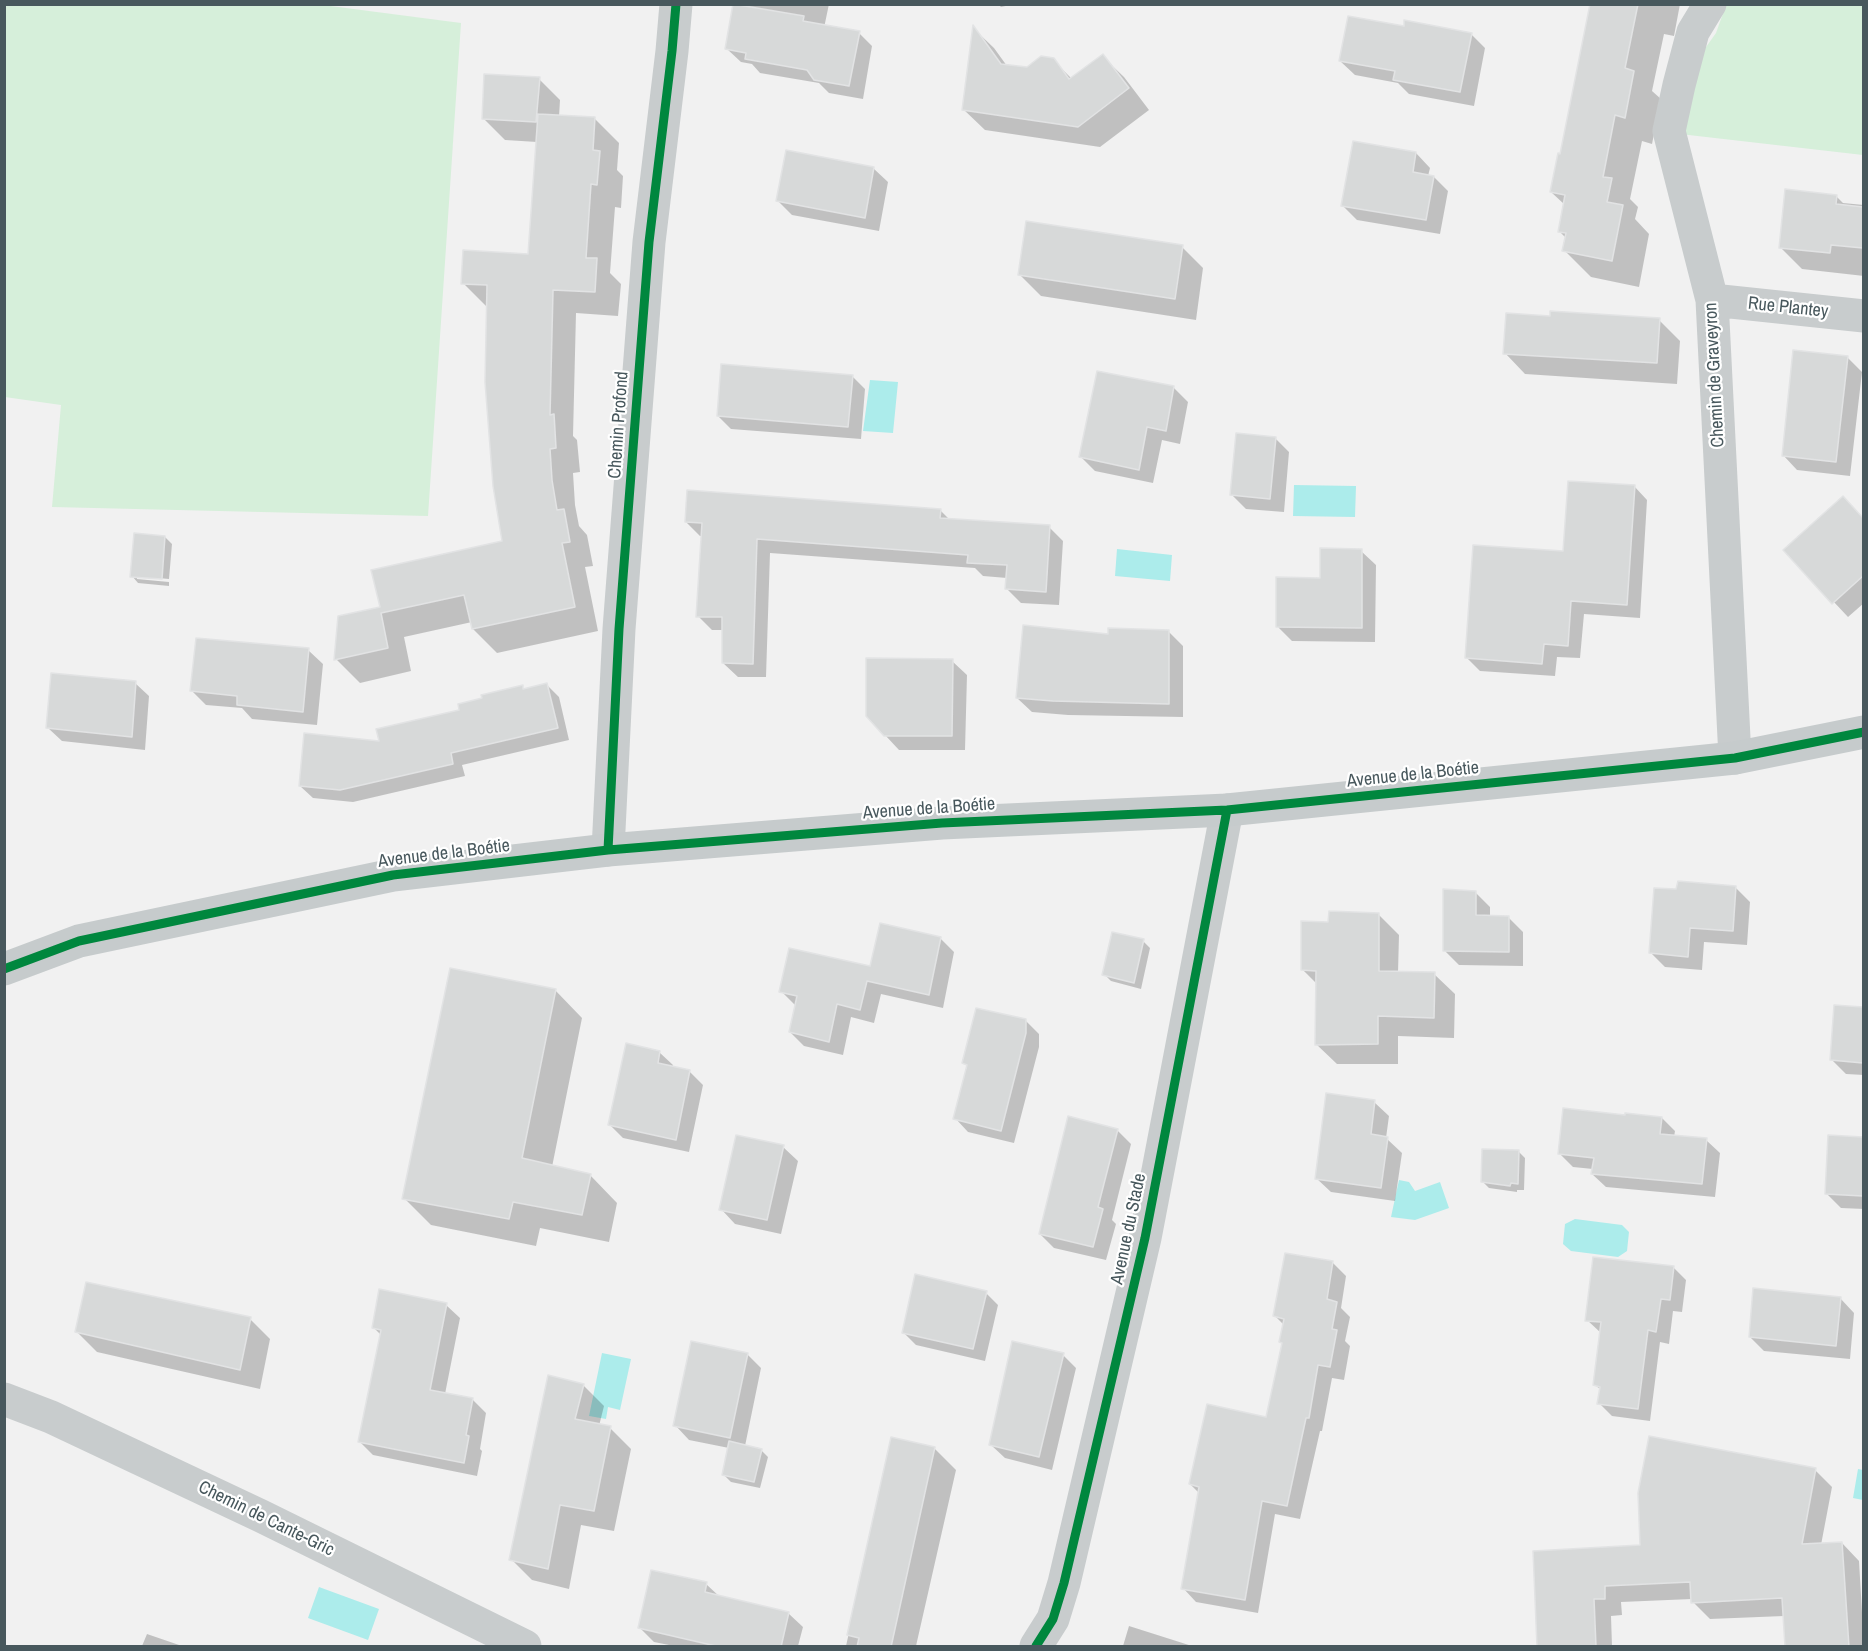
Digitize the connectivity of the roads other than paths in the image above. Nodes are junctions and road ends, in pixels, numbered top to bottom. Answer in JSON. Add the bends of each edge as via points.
{"nodes":[{"id":1,"x":676,"y":4,"type":"edge"},
{"id":2,"x":1710,"y":4,"type":"edge"},
{"id":3,"x":1712,"y":300,"type":"junction"},
{"id":4,"x":1863,"y":316,"type":"edge"},
{"id":5,"x":1863,"y":732,"type":"edge"},
{"id":6,"x":1735,"y":758,"type":"junction"},
{"id":7,"x":1227,"y":810,"type":"junction"},
{"id":8,"x":608,"y":850,"type":"junction"},
{"id":9,"x":4,"y":969,"type":"edge"},
{"id":10,"x":4,"y":1400,"type":"edge"},
{"id":11,"x":525,"y":1647,"type":"edge"},
{"id":12,"x":1036,"y":1647,"type":"edge"}],
"edges":[{"from":1,"to":8,"type":"street","name":"Chemin Profond","via":[[649,242],[619,629]]},
{"from":2,"to":3,"type":"street","name":"Chemin de Graveyron","via":[[1693,32],[1669,131]]},
{"from":3,"to":4,"type":"street","name":"Rue Plantey"},
{"from":3,"to":6,"type":"street","name":"Chemin de Graveyron"},
{"from":5,"to":6,"type":"main road","name":"Avenue de la Boétie"},
{"from":6,"to":7,"type":"main road","name":"Avenue de la Boétie"},
{"from":7,"to":8,"type":"main road","name":"Avenue de la Boétie","via":[[942,824]]},
{"from":7,"to":12,"type":"street","name":"Avenue du Stade","via":[[1142,1249],[1064,1583],[1053,1619]]},
{"from":8,"to":9,"type":"main road","name":"Avenue de la Boétie","via":[[393,875],[79,941]]},
{"from":10,"to":11,"type":"street","name":"Chemin de Cante-Gric","via":[[51,1417],[261,1516]]}]}
